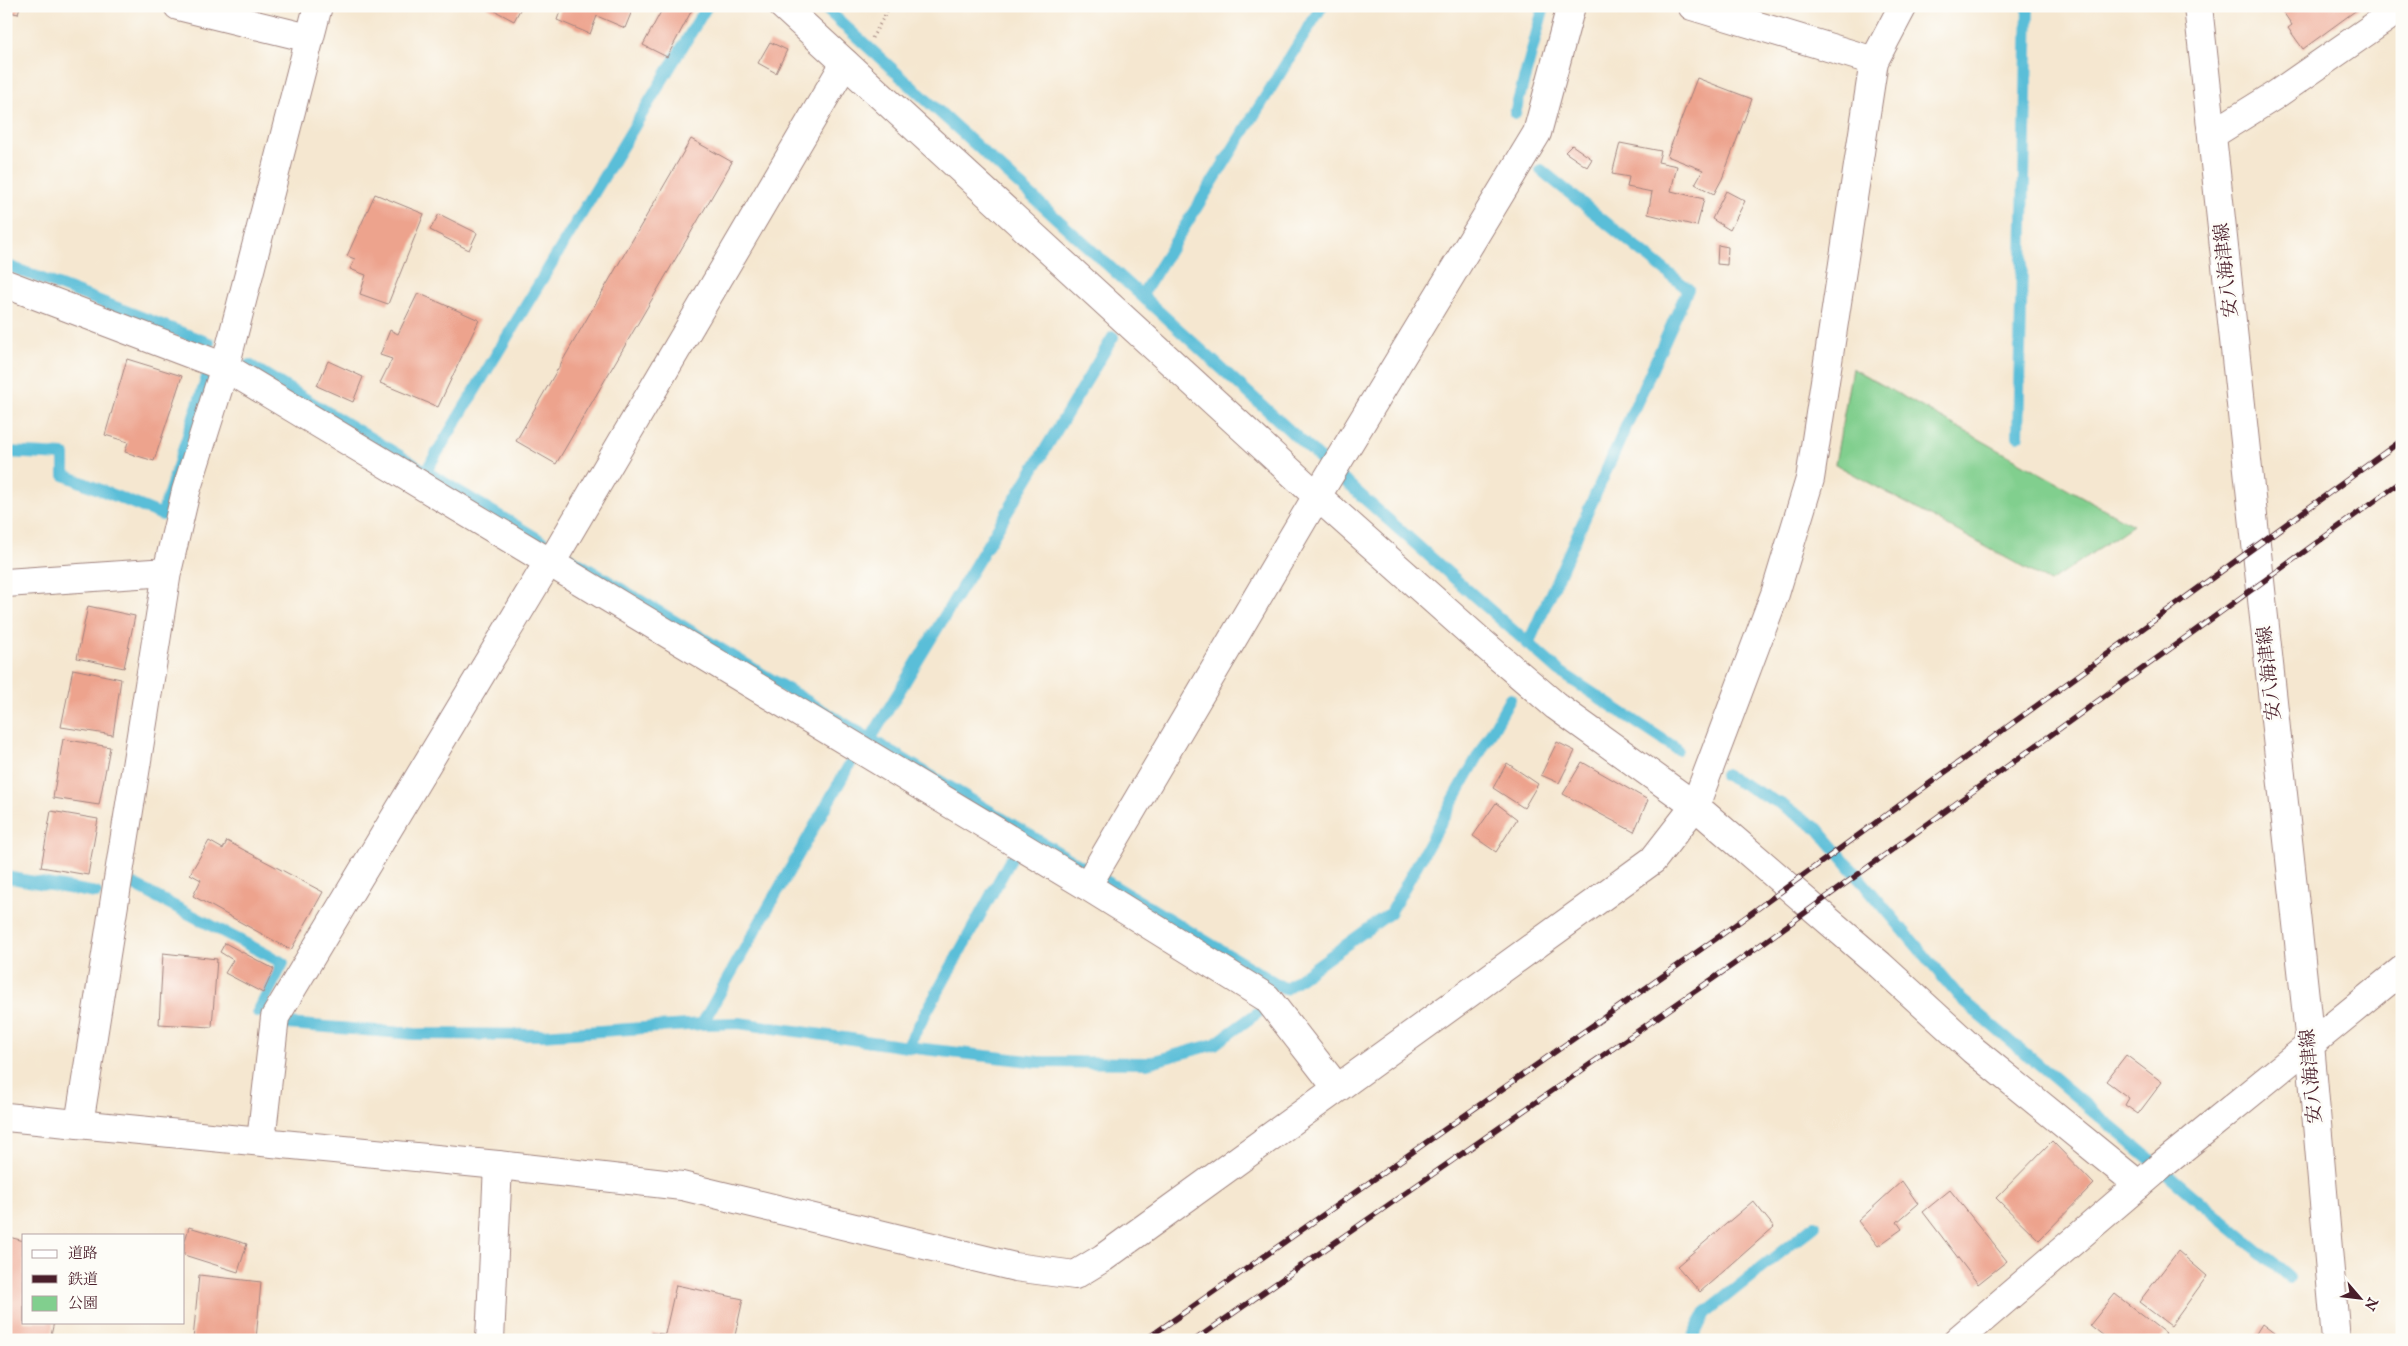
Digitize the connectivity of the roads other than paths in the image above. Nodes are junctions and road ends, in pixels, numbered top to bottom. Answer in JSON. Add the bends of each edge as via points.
{"nodes":[{"id":1,"x":178,"y":6,"type":"edge"},
{"id":2,"x":318,"y":6,"type":"edge"},
{"id":3,"x":783,"y":6,"type":"edge"},
{"id":4,"x":1571,"y":6,"type":"edge"},
{"id":5,"x":1692,"y":6,"type":"edge"},
{"id":6,"x":1903,"y":6,"type":"edge"},
{"id":7,"x":2198,"y":6,"type":"edge"},
{"id":8,"x":2402,"y":7,"type":"edge"},
{"id":9,"x":308,"y":38,"type":"junction"},
{"id":10,"x":1874,"y":60,"type":"junction"},
{"id":11,"x":845,"y":63,"type":"junction"},
{"id":12,"x":2212,"y":134,"type":"junction"},
{"id":13,"x":6,"y":284,"type":"edge"},
{"id":14,"x":225,"y":368,"type":"junction"},
{"id":15,"x":1317,"y":496,"type":"junction"},
{"id":16,"x":549,"y":561,"type":"junction"},
{"id":17,"x":167,"y":572,"type":"junction"},
{"id":18,"x":6,"y":582,"type":"edge"},
{"id":19,"x":1695,"y":806,"type":"junction"},
{"id":20,"x":1087,"y":886,"type":"junction"},
{"id":21,"x":2402,"y":970,"type":"edge"},
{"id":22,"x":2310,"y":1044,"type":"junction"},
{"id":23,"x":1337,"y":1088,"type":"junction"},
{"id":24,"x":6,"y":1117,"type":"edge"},
{"id":25,"x":79,"y":1124,"type":"junction"},
{"id":26,"x":261,"y":1142,"type":"junction"},
{"id":27,"x":498,"y":1165,"type":"junction"},
{"id":28,"x":2139,"y":1185,"type":"junction"},
{"id":29,"x":490,"y":1340,"type":"edge"},
{"id":30,"x":1958,"y":1340,"type":"edge"},
{"id":31,"x":2336,"y":1340,"type":"edge"}],
"edges":[{"from":1,"to":9,"type":"street"},
{"from":2,"to":9,"type":"street"},
{"from":3,"to":11,"type":"street"},
{"from":4,"to":15,"type":"street","via":[[1537,133]]},
{"from":5,"to":10,"type":"street"},
{"from":6,"to":10,"type":"street"},
{"from":7,"to":12,"type":"street","name":"安八海津線"},
{"from":8,"to":12,"type":"street","via":[[2274,96]]},
{"from":9,"to":14,"type":"street"},
{"from":10,"to":19,"type":"street","via":[[1810,480],[1775,594]]},
{"from":11,"to":15,"type":"street"},
{"from":11,"to":16,"type":"street","via":[[558,551]]},
{"from":12,"to":22,"type":"street","name":"安八海津線"},
{"from":13,"to":14,"type":"street"},
{"from":14,"to":16,"type":"street"},
{"from":14,"to":17,"type":"street","via":[[186,491]]},
{"from":15,"to":19,"type":"street","via":[[1556,706]]},
{"from":15,"to":20,"type":"street"},
{"from":16,"to":20,"type":"street"},
{"from":16,"to":26,"type":"street","via":[[275,1017]]},
{"from":17,"to":18,"type":"street"},
{"from":17,"to":25,"type":"street"},
{"from":19,"to":23,"type":"street","via":[[1653,860]]},
{"from":19,"to":28,"type":"street","via":[[1880,965],[1973,1050]]},
{"from":20,"to":23,"type":"street","via":[[1268,998]]},
{"from":21,"to":22,"type":"street"},
{"from":22,"to":28,"type":"street"},
{"from":22,"to":31,"type":"street","name":"安八海津線"},
{"from":23,"to":27,"type":"street","via":[[1075,1275],[1015,1267],[682,1186]]},
{"from":24,"to":25,"type":"street"},
{"from":25,"to":26,"type":"street"},
{"from":26,"to":27,"type":"street"},
{"from":27,"to":29,"type":"street"},
{"from":28,"to":30,"type":"street"}]}
